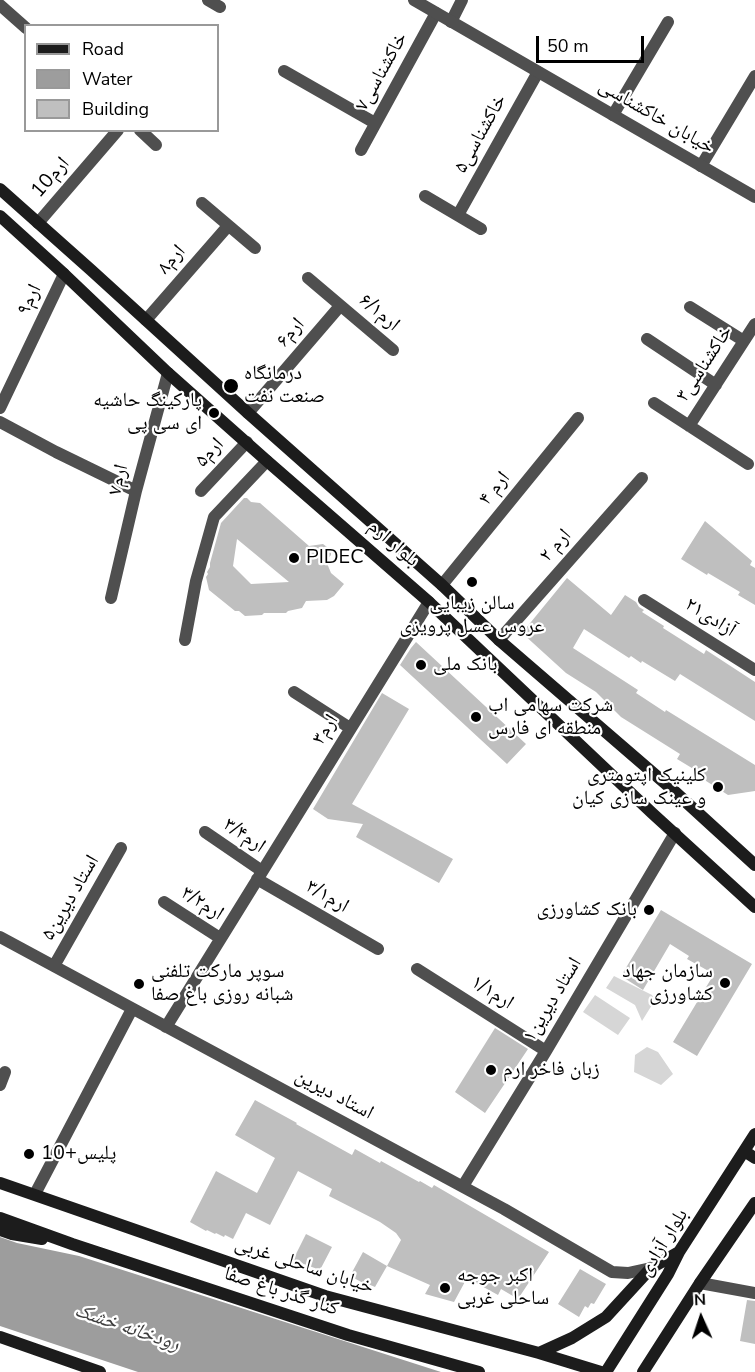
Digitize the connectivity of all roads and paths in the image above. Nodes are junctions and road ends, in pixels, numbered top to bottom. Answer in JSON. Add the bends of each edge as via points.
{"nodes":[{"id":1,"x":208,"y":0,"type":"edge"},
{"id":2,"x":414,"y":0,"type":"edge"},
{"id":3,"x":462,"y":0,"type":"edge"},
{"id":4,"x":0,"y":5,"type":"edge"},
{"id":5,"x":220,"y":7,"type":"dead end"},
{"id":6,"x":436,"y":13,"type":"junction"},
{"id":7,"x":451,"y":22,"type":"junction"},
{"id":8,"x":668,"y":22,"type":"dead end"},
{"id":9,"x":24,"y":26,"type":"edge"},
{"id":10,"x":284,"y":71,"type":"dead end"},
{"id":11,"x":538,"y":72,"type":"junction"},
{"id":12,"x":755,"y":76,"type":"edge"},
{"id":13,"x":613,"y":115,"type":"junction"},
{"id":14,"x":375,"y":123,"type":"junction"},
{"id":15,"x":116,"y":132,"type":"edge"},
{"id":16,"x":142,"y":132,"type":"edge"},
{"id":17,"x":156,"y":145,"type":"dead end"},
{"id":18,"x":361,"y":150,"type":"dead end"},
{"id":19,"x":701,"y":166,"type":"junction"},
{"id":20,"x":0,"y":189,"type":"edge"},
{"id":21,"x":425,"y":196,"type":"dead end"},
{"id":22,"x":755,"y":197,"type":"edge"},
{"id":23,"x":202,"y":203,"type":"dead end"},
{"id":24,"x":458,"y":215,"type":"junction"},
{"id":25,"x":0,"y":216,"type":"edge"},
{"id":26,"x":38,"y":223,"type":"junction"},
{"id":27,"x":228,"y":225,"type":"junction"},
{"id":28,"x":481,"y":229,"type":"dead end"},
{"id":29,"x":255,"y":248,"type":"dead end"},
{"id":30,"x":91,"y":270,"type":"junction"},
{"id":31,"x":64,"y":274,"type":"junction"},
{"id":32,"x":308,"y":278,"type":"dead end"},
{"id":33,"x":76,"y":285,"type":"junction"},
{"id":34,"x":340,"y":306,"type":"junction"},
{"id":35,"x":690,"y":307,"type":"dead end"},
{"id":36,"x":146,"y":320,"type":"junction"},
{"id":37,"x":755,"y":324,"type":"edge"},
{"id":38,"x":647,"y":339,"type":"dead end"},
{"id":39,"x":744,"y":342,"type":"junction"},
{"id":40,"x":393,"y":350,"type":"dead end"},
{"id":41,"x":168,"y":373,"type":"junction"},
{"id":42,"x":716,"y":385,"type":"junction"},
{"id":43,"x":654,"y":403,"type":"dead end"},
{"id":44,"x":0,"y":408,"type":"edge"},
{"id":45,"x":248,"y":413,"type":"junction"},
{"id":46,"x":578,"y":418,"type":"dead end"},
{"id":47,"x":0,"y":422,"type":"edge"},
{"id":48,"x":688,"y":426,"type":"junction"},
{"id":49,"x":247,"y":442,"type":"junction"},
{"id":50,"x":267,"y":461,"type":"junction"},
{"id":51,"x":748,"y":464,"type":"dead end"},
{"id":52,"x":642,"y":478,"type":"dead end"},
{"id":53,"x":136,"y":491,"type":"junction"},
{"id":54,"x":201,"y":491,"type":"dead end"},
{"id":55,"x":442,"y":585,"type":"junction"},
{"id":56,"x":111,"y":598,"type":"dead end"},
{"id":57,"x":644,"y":600,"type":"dead end"},
{"id":58,"x":429,"y":602,"type":"junction"},
{"id":59,"x":184,"y":640,"type":"dead end"},
{"id":60,"x":499,"y":640,"type":"junction"},
{"id":61,"x":755,"y":670,"type":"edge"},
{"id":62,"x":294,"y":692,"type":"dead end"},
{"id":63,"x":350,"y":728,"type":"junction"},
{"id":64,"x":205,"y":832,"type":"dead end"},
{"id":65,"x":675,"y":833,"type":"junction"},
{"id":66,"x":122,"y":848,"type":"dead end"},
{"id":67,"x":755,"y":866,"type":"edge"},
{"id":68,"x":260,"y":875,"type":"junction"},
{"id":69,"x":164,"y":902,"type":"dead end"},
{"id":70,"x":755,"y":907,"type":"edge"},
{"id":71,"x":0,"y":938,"type":"edge"},
{"id":72,"x":220,"y":938,"type":"junction"},
{"id":73,"x":378,"y":949,"type":"dead end"},
{"id":74,"x":54,"y":966,"type":"junction"},
{"id":75,"x":417,"y":969,"type":"dead end"},
{"id":76,"x":132,"y":1009,"type":"junction"},
{"id":77,"x":166,"y":1027,"type":"junction"},
{"id":78,"x":546,"y":1051,"type":"junction"},
{"id":79,"x":5,"y":1072,"type":"dead end"},
{"id":80,"x":0,"y":1085,"type":"edge"},
{"id":81,"x":755,"y":1134,"type":"edge"},
{"id":82,"x":750,"y":1155,"type":"edge"},
{"id":83,"x":0,"y":1183,"type":"edge"},
{"id":84,"x":463,"y":1186,"type":"junction"},
{"id":85,"x":35,"y":1194,"type":"junction"},
{"id":86,"x":755,"y":1203,"type":"edge"},
{"id":87,"x":0,"y":1218,"type":"edge"},
{"id":88,"x":0,"y":1230,"type":"edge"},
{"id":89,"x":72,"y":1244,"type":"junction"},
{"id":90,"x":679,"y":1252,"type":"junction"},
{"id":91,"x":651,"y":1268,"type":"junction"},
{"id":92,"x":700,"y":1283,"type":"junction"},
{"id":93,"x":755,"y":1293,"type":"edge"},
{"id":94,"x":0,"y":1337,"type":"edge"},
{"id":95,"x":539,"y":1353,"type":"junction"},
{"id":96,"x":100,"y":1372,"type":"edge"},
{"id":97,"x":479,"y":1372,"type":"edge"},
{"id":98,"x":601,"y":1372,"type":"edge"},
{"id":99,"x":606,"y":1372,"type":"edge"},
{"id":100,"x":643,"y":1372,"type":"edge"}],
"edges":[{"from":1,"to":5,"type":"street"},
{"from":2,"to":6,"type":"street","name":"خیابان خاکشناسی"},
{"from":3,"to":7,"type":"street"},
{"from":4,"to":9,"type":"street"},
{"from":6,"to":7,"type":"street","name":"خیابان خاکشناسی"},
{"from":6,"to":14,"type":"street","name":"خاکشناسی۷"},
{"from":7,"to":11,"type":"street","name":"خیابان خاکشناسی"},
{"from":8,"to":13,"type":"street"},
{"from":10,"to":14,"type":"street"},
{"from":11,"to":13,"type":"street","name":"خیابان خاکشناسی"},
{"from":11,"to":24,"type":"street","name":"خاکشناسی۵"},
{"from":12,"to":19,"type":"street"},
{"from":13,"to":19,"type":"street","name":"خیابان خاکشناسی"},
{"from":14,"to":18,"type":"street","name":"خاکشناسی۷"},
{"from":15,"to":26,"type":"street","name":"ارم10"},
{"from":16,"to":17,"type":"street"},
{"from":19,"to":22,"type":"street","name":"خیابان خاکشناسی"},
{"from":20,"to":26,"type":"main road","name":"بلوار ارم"},
{"from":21,"to":24,"type":"street"},
{"from":23,"to":27,"type":"street"},
{"from":24,"to":28,"type":"street"},
{"from":25,"to":31,"type":"main road","name":"بلوار ارم"},
{"from":26,"to":30,"type":"main road","name":"بلوار ارم"},
{"from":27,"to":29,"type":"street"},
{"from":27,"to":36,"type":"street","name":"ارم۸"},
{"from":30,"to":33,"type":"main road"},
{"from":30,"to":36,"type":"main road","name":"بلوار ارم"},
{"from":31,"to":33,"type":"main road","name":"بلوار ارم"},
{"from":31,"to":44,"type":"street","name":"ارم۹"},
{"from":32,"to":34,"type":"street","name":"۶/۱ارم"},
{"from":33,"to":41,"type":"main road","name":"بلوار ارم"},
{"from":34,"to":40,"type":"street","name":"۶/۱ارم"},
{"from":34,"to":45,"type":"street","name":"ارم۶"},
{"from":35,"to":39,"type":"street"},
{"from":36,"to":45,"type":"main road","name":"بلوار ارم"},
{"from":37,"to":39,"type":"street","name":"خاکشناسی۳"},
{"from":38,"to":42,"type":"street"},
{"from":39,"to":42,"type":"street","name":"خاکشناسی۳"},
{"from":41,"to":49,"type":"main road","name":"بلوار ارم"},
{"from":41,"to":53,"type":"street","name":"ارم۷"},
{"from":42,"to":48,"type":"street","name":"خاکشناسی۳"},
{"from":43,"to":48,"type":"street"},
{"from":45,"to":55,"type":"main road","name":"بلوار ارم"},
{"from":46,"to":55,"type":"street","name":"ارم ۴"},
{"from":47,"to":53,"type":"street"},
{"from":48,"to":51,"type":"street"},
{"from":49,"to":50,"type":"main road","name":"بلوار ارم"},
{"from":49,"to":54,"type":"street","name":"ارم۵"},
{"from":50,"to":58,"type":"main road","name":"بلوار ارم"},
{"from":50,"to":59,"type":"street","via":[[214,517]]},
{"from":52,"to":60,"type":"street","name":"ارم ۲"},
{"from":53,"to":56,"type":"street","name":"ارم۷"},
{"from":55,"to":60,"type":"main road","name":"بلوار ارم"},
{"from":57,"to":61,"type":"street","name":"آزادی۲۱"},
{"from":58,"to":63,"type":"street","name":"ارم۳"},
{"from":58,"to":65,"type":"main road","name":"بلوار ارم"},
{"from":60,"to":67,"type":"main road","name":"بلوار ارم"},
{"from":62,"to":63,"type":"street"},
{"from":63,"to":68,"type":"street","name":"ارم۳"},
{"from":64,"to":68,"type":"street","name":"۳/۴ارم"},
{"from":65,"to":70,"type":"main road","name":"بلوار ارم"},
{"from":65,"to":78,"type":"street","name":"استاد دیرین۱"},
{"from":66,"to":74,"type":"street","name":"استاد دیرین۵"},
{"from":68,"to":72,"type":"street","name":"ارم۳"},
{"from":68,"to":73,"type":"street","name":"۳/۱ارم"},
{"from":69,"to":72,"type":"street","name":"۳/۲ارم"},
{"from":71,"to":74,"type":"street","name":"استاد دیرین"},
{"from":72,"to":77,"type":"street","name":"ارم۳"},
{"from":74,"to":76,"type":"street","name":"استاد دیرین"},
{"from":75,"to":78,"type":"street","name":"۱/۱ارم"},
{"from":76,"to":77,"type":"street","name":"استاد دیرین"},
{"from":76,"to":85,"type":"street"},
{"from":77,"to":84,"type":"street","name":"استاد دیرین"},
{"from":78,"to":84,"type":"street","name":"استاد دیرین۱"},
{"from":79,"to":80,"type":"street"},
{"from":81,"to":82,"type":"main road","name":"بلوار آزادی"},
{"from":82,"to":90,"type":"main road","name":"بلوار آزادی"},
{"from":83,"to":85,"type":"main road","name":"خیابان ساحلی غربی"},
{"from":84,"to":91,"type":"street","name":"استاد دیرین","via":[[612,1272]]},
{"from":85,"to":95,"type":"main road","name":"خیابان ساحلی غربی","via":[[325,1296]]},
{"from":86,"to":92,"type":"main road"},
{"from":87,"to":89,"type":"main road"},
{"from":88,"to":89,"type":"main road"},
{"from":89,"to":97,"type":"main road","name":"کنار گذر باغ صفا","via":[[348,1335]]},
{"from":90,"to":91,"type":"main road"},
{"from":90,"to":99,"type":"main road","name":"بلوار آزادی"},
{"from":91,"to":95,"type":"main road","via":[[606,1317]]},
{"from":92,"to":93,"type":"street"},
{"from":92,"to":100,"type":"main road"},
{"from":94,"to":96,"type":"main road"},
{"from":95,"to":98,"type":"main road","name":"خیابان ساحلی غربی"}]}
